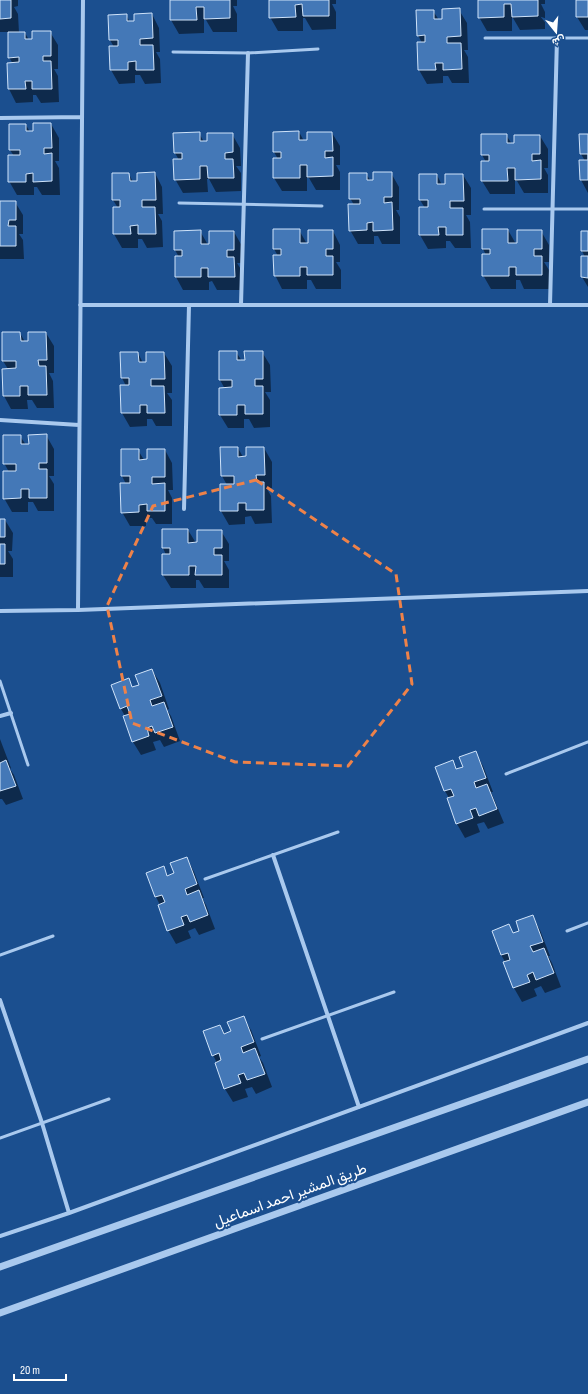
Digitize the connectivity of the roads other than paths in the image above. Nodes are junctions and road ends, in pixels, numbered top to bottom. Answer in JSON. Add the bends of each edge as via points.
{"nodes":[{"id":1,"x":82,"y":0,"type":"edge"},
{"id":2,"x":485,"y":38,"type":"dead end"},
{"id":3,"x":557,"y":38,"type":"junction"},
{"id":4,"x":588,"y":38,"type":"edge"},
{"id":5,"x":318,"y":49,"type":"dead end"},
{"id":6,"x":173,"y":52,"type":"dead end"},
{"id":7,"x":248,"y":53,"type":"junction"},
{"id":8,"x":82,"y":117,"type":"junction"},
{"id":9,"x":0,"y":118,"type":"edge"},
{"id":10,"x":179,"y":203,"type":"dead end"},
{"id":11,"x":244,"y":205,"type":"junction"},
{"id":12,"x":322,"y":206,"type":"dead end"},
{"id":13,"x":484,"y":209,"type":"dead end"},
{"id":14,"x":553,"y":209,"type":"junction"},
{"id":15,"x":588,"y":209,"type":"edge"},
{"id":16,"x":80,"y":305,"type":"junction"},
{"id":17,"x":189,"y":305,"type":"junction"},
{"id":18,"x":241,"y":305,"type":"junction"},
{"id":19,"x":550,"y":305,"type":"junction"},
{"id":20,"x":588,"y":305,"type":"edge"},
{"id":21,"x":0,"y":420,"type":"edge"},
{"id":22,"x":79,"y":425,"type":"junction"},
{"id":23,"x":184,"y":509,"type":"dead end"},
{"id":24,"x":588,"y":591,"type":"edge"},
{"id":25,"x":78,"y":610,"type":"junction"},
{"id":26,"x":0,"y":611,"type":"edge"},
{"id":27,"x":0,"y":681,"type":"edge"},
{"id":28,"x":11,"y":713,"type":"junction"},
{"id":29,"x":0,"y":716,"type":"edge"},
{"id":30,"x":588,"y":742,"type":"edge"},
{"id":31,"x":28,"y":765,"type":"dead end"},
{"id":32,"x":506,"y":774,"type":"dead end"},
{"id":33,"x":338,"y":832,"type":"dead end"},
{"id":34,"x":273,"y":855,"type":"junction"},
{"id":35,"x":205,"y":879,"type":"dead end"},
{"id":36,"x":588,"y":923,"type":"edge"},
{"id":37,"x":567,"y":931,"type":"dead end"},
{"id":38,"x":53,"y":936,"type":"dead end"},
{"id":39,"x":0,"y":955,"type":"edge"},
{"id":40,"x":394,"y":992,"type":"dead end"},
{"id":41,"x":0,"y":1000,"type":"edge"},
{"id":42,"x":328,"y":1016,"type":"junction"},
{"id":43,"x":588,"y":1023,"type":"edge"},
{"id":44,"x":262,"y":1039,"type":"dead end"},
{"id":45,"x":588,"y":1060,"type":"edge"},
{"id":46,"x":109,"y":1099,"type":"dead end"},
{"id":47,"x":588,"y":1102,"type":"edge"},
{"id":48,"x":359,"y":1107,"type":"junction"},
{"id":49,"x":42,"y":1123,"type":"junction"},
{"id":50,"x":0,"y":1138,"type":"edge"},
{"id":51,"x":69,"y":1213,"type":"junction"},
{"id":52,"x":0,"y":1236,"type":"edge"},
{"id":53,"x":0,"y":1267,"type":"edge"},
{"id":54,"x":0,"y":1313,"type":"edge"}],
"edges":[{"from":1,"to":8,"type":"street"},
{"from":2,"to":3,"type":"lane"},
{"from":3,"to":4,"type":"lane"},
{"from":3,"to":14,"type":"street"},
{"from":5,"to":7,"type":"lane"},
{"from":6,"to":7,"type":"lane"},
{"from":7,"to":11,"type":"street"},
{"from":8,"to":9,"type":"street"},
{"from":8,"to":16,"type":"street"},
{"from":10,"to":11,"type":"lane"},
{"from":11,"to":12,"type":"lane"},
{"from":11,"to":18,"type":"street"},
{"from":13,"to":14,"type":"lane"},
{"from":14,"to":15,"type":"lane"},
{"from":14,"to":19,"type":"street"},
{"from":16,"to":17,"type":"street"},
{"from":16,"to":22,"type":"street"},
{"from":17,"to":18,"type":"street"},
{"from":17,"to":23,"type":"street"},
{"from":18,"to":19,"type":"street"},
{"from":19,"to":20,"type":"street"},
{"from":21,"to":22,"type":"street"},
{"from":22,"to":25,"type":"street"},
{"from":24,"to":25,"type":"street"},
{"from":25,"to":26,"type":"street"},
{"from":27,"to":28,"type":"lane"},
{"from":28,"to":29,"type":"street"},
{"from":28,"to":31,"type":"lane"},
{"from":30,"to":32,"type":"lane"},
{"from":33,"to":34,"type":"lane"},
{"from":34,"to":35,"type":"lane"},
{"from":34,"to":42,"type":"street"},
{"from":36,"to":37,"type":"lane"},
{"from":38,"to":39,"type":"lane"},
{"from":40,"to":42,"type":"lane"},
{"from":41,"to":49,"type":"street"},
{"from":42,"to":44,"type":"lane"},
{"from":42,"to":48,"type":"street"},
{"from":43,"to":48,"type":"street"},
{"from":45,"to":53,"type":"street","name":"طريق المشير احمد اسماعيل"},
{"from":46,"to":49,"type":"lane"},
{"from":47,"to":54,"type":"street","name":"طريق المشير احمد اسماعيل"},
{"from":48,"to":51,"type":"street"},
{"from":49,"to":50,"type":"lane"},
{"from":49,"to":51,"type":"street"},
{"from":51,"to":52,"type":"street"}]}
